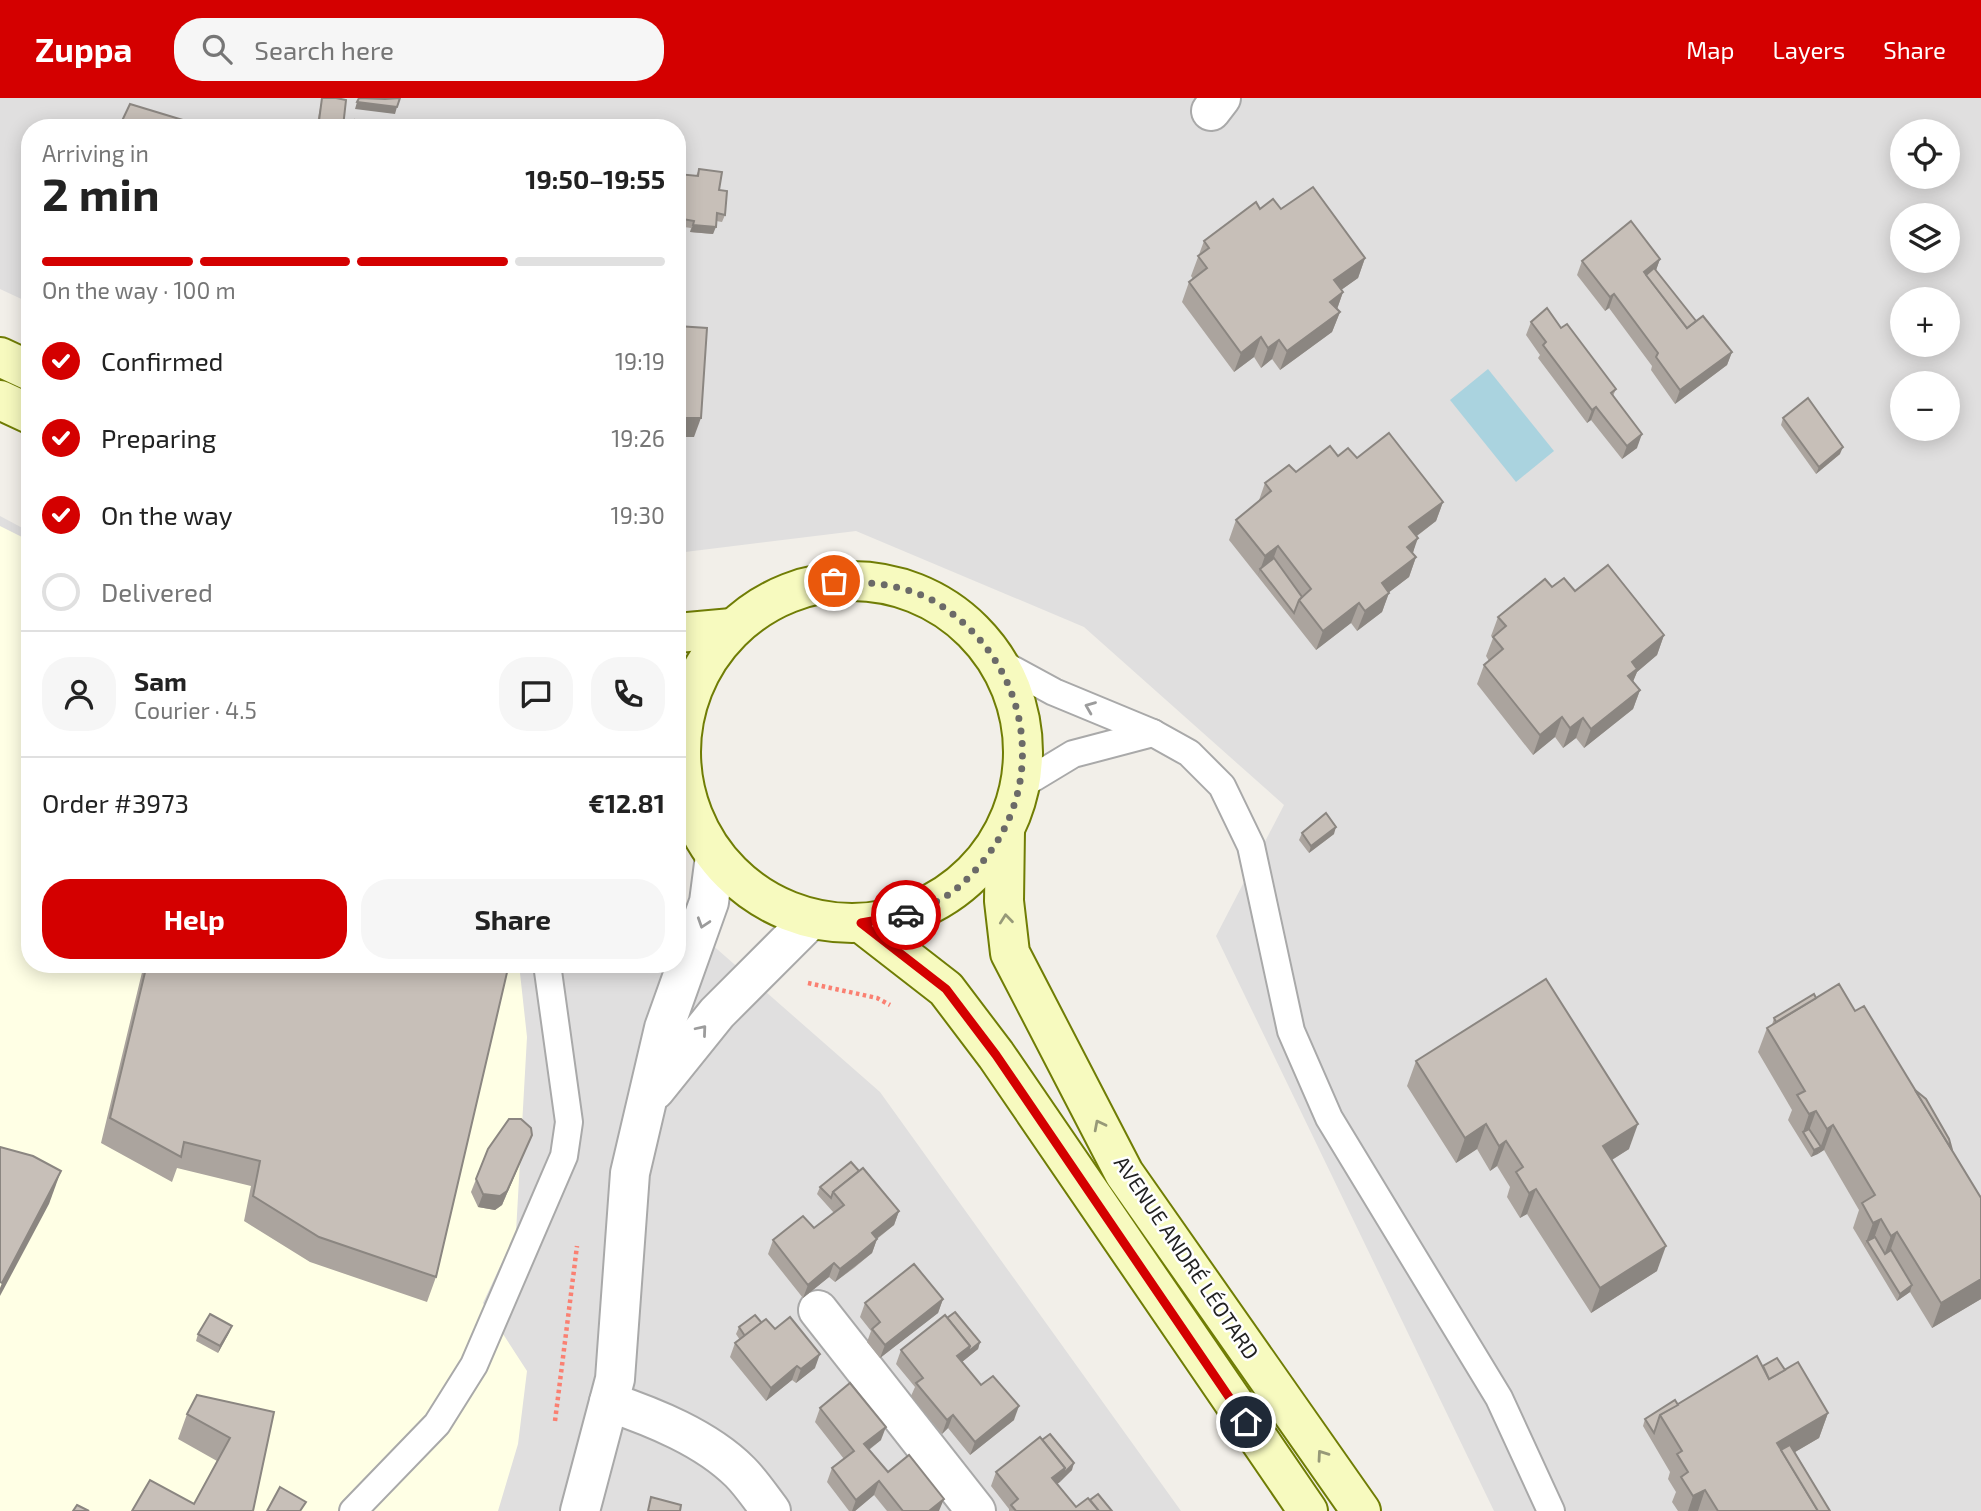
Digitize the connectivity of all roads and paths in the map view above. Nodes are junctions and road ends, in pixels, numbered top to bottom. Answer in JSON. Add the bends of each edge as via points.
{"nodes":[{"id":1,"x":0,"y":357,"type":"edge"},
{"id":2,"x":21,"y":367,"type":"edge"},
{"id":3,"x":0,"y":400,"type":"edge"},
{"id":4,"x":21,"y":410,"type":"edge"},
{"id":5,"x":732,"y":628,"type":"junction"},
{"id":6,"x":686,"y":632,"type":"edge"},
{"id":7,"x":998,"y":661,"type":"junction"},
{"id":8,"x":686,"y":708,"type":"edge"},
{"id":9,"x":1153,"y":733,"type":"junction"},
{"id":10,"x":1020,"y":786,"type":"junction"},
{"id":11,"x":686,"y":794,"type":"edge"},
{"id":12,"x":1004,"y":830,"type":"junction"},
{"id":13,"x":715,"y":856,"type":"junction"},
{"id":14,"x":811,"y":919,"type":"junction"},
{"id":15,"x":861,"y":923,"type":"junction"},
{"id":16,"x":686,"y":966,"type":"edge"},
{"id":17,"x":548,"y":973,"type":"edge"},
{"id":18,"x":684,"y":973,"type":"edge"},
{"id":19,"x":802,"y":982,"type":"dead end"},
{"id":20,"x":900,"y":1010,"type":"dead end"},
{"id":21,"x":645,"y":1103,"type":"junction"},
{"id":22,"x":818,"y":1310,"type":"dead end"},
{"id":23,"x":609,"y":1402,"type":"junction"},
{"id":24,"x":353,"y":1511,"type":"edge"},
{"id":25,"x":580,"y":1511,"type":"edge"},
{"id":26,"x":771,"y":1511,"type":"edge"},
{"id":27,"x":976,"y":1511,"type":"edge"},
{"id":28,"x":1308,"y":1511,"type":"edge"},
{"id":29,"x":1361,"y":1511,"type":"edge"},
{"id":30,"x":1550,"y":1511,"type":"edge"}],
"edges":[{"from":1,"to":2,"type":"main road"},
{"from":3,"to":4,"type":"main road"},
{"from":5,"to":6,"type":"main road"},
{"from":5,"to":7,"type":"main road","via":[[762,605],[797,588],[834,581],[873,581],[910,590],[945,607]]},
{"from":5,"to":8,"type":"main road","via":[[708,656]]},
{"from":9,"to":7,"type":"lane","one_way":true,"via":[[1054,692]]},
{"from":7,"to":10,"type":"main road","via":[[1021,722]]},
{"from":9,"to":10,"type":"lane","via":[[1073,754]]},
{"from":9,"to":30,"type":"lane","via":[[1189,753],[1222,786],[1251,846],[1292,1031],[1329,1118],[1499,1398]]},
{"from":10,"to":12,"type":"main road"},
{"from":11,"to":13,"type":"main road","via":[[690,811]]},
{"from":12,"to":15,"type":"main road","via":[[979,867],[945,897],[905,915]]},
{"from":29,"to":12,"type":"main road","name":"AVENUE ANDRÉ LÉOTARD","one_way":true,"via":[[1124,1173],[1010,953]]},
{"from":13,"to":14,"type":"main road","via":[[742,884],[774,906]]},
{"from":13,"to":16,"type":"street","one_way":true,"via":[[709,902]]},
{"from":14,"to":15,"type":"main road"},
{"from":21,"to":14,"type":"street","one_way":true,"via":[[717,1013]]},
{"from":15,"to":28,"type":"main road","name":"AVENUE ANDRÉ LÉOTARD","via":[[946,989]]},
{"from":17,"to":24,"type":"lane","via":[[569,1122],[564,1156],[474,1364],[438,1424]]},
{"from":18,"to":21,"type":"street","one_way":true},
{"from":19,"to":20,"type":"path","via":[[877,998]]},
{"from":21,"to":23,"type":"street","via":[[630,1172],[615,1379]]},
{"from":22,"to":27,"type":"street"},
{"from":23,"to":25,"type":"street"},
{"from":23,"to":26,"type":"street","via":[[660,1419],[698,1442],[739,1471]]}]}
